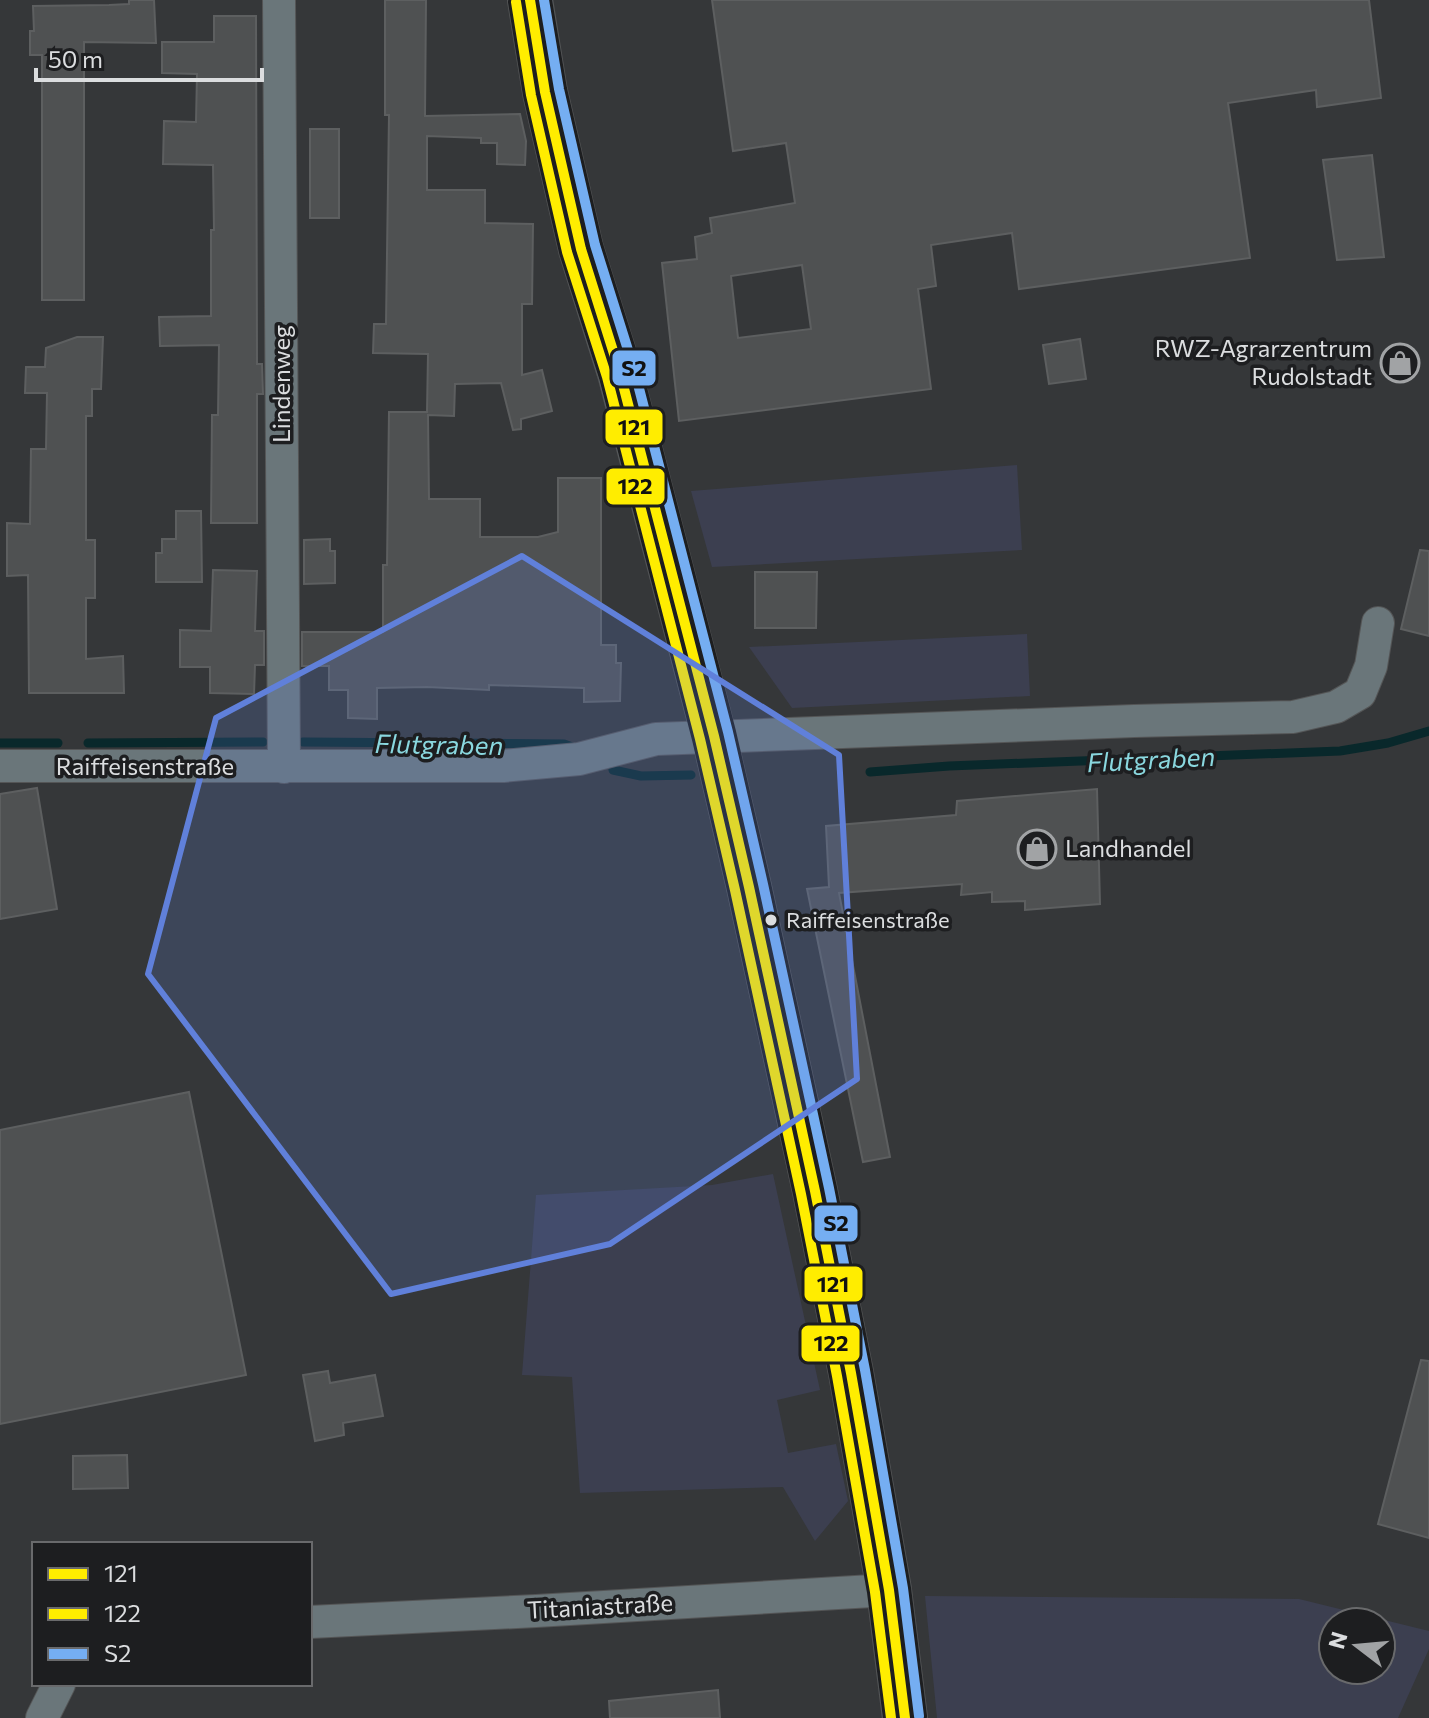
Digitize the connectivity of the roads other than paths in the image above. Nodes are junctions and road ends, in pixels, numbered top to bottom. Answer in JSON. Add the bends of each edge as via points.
{"nodes":[{"id":1,"x":279,"y":0,"type":"edge"},
{"id":2,"x":530,"y":0,"type":"edge"},
{"id":3,"x":1378,"y":623,"type":"dead end"},
{"id":4,"x":714,"y":736,"type":"junction"},
{"id":5,"x":0,"y":766,"type":"edge"},
{"id":6,"x":284,"y":767,"type":"junction"},
{"id":7,"x":889,"y":1590,"type":"junction"},
{"id":8,"x":312,"y":1622,"type":"edge"},
{"id":9,"x":58,"y":1686,"type":"edge"},
{"id":10,"x":42,"y":1718,"type":"edge"},
{"id":11,"x":905,"y":1718,"type":"edge"}],
"edges":[{"from":1,"to":6,"type":"street","name":"Lindenweg"},
{"from":2,"to":4,"type":"street","via":[[581,249],[620,373]]},
{"from":3,"to":4,"type":"street","name":"Raiffeisenstraße","via":[[1360,693],[1336,707],[1293,717]]},
{"from":4,"to":6,"type":"street","name":"Raiffeisenstraße","via":[[656,739],[579,759],[503,766]]},
{"from":4,"to":7,"type":"street","via":[[815,1191]]},
{"from":5,"to":6,"type":"street","name":"Raiffeisenstraße"},
{"from":7,"to":8,"type":"street","name":"Titaniastraße"},
{"from":7,"to":11,"type":"street"},
{"from":9,"to":10,"type":"street"}]}
